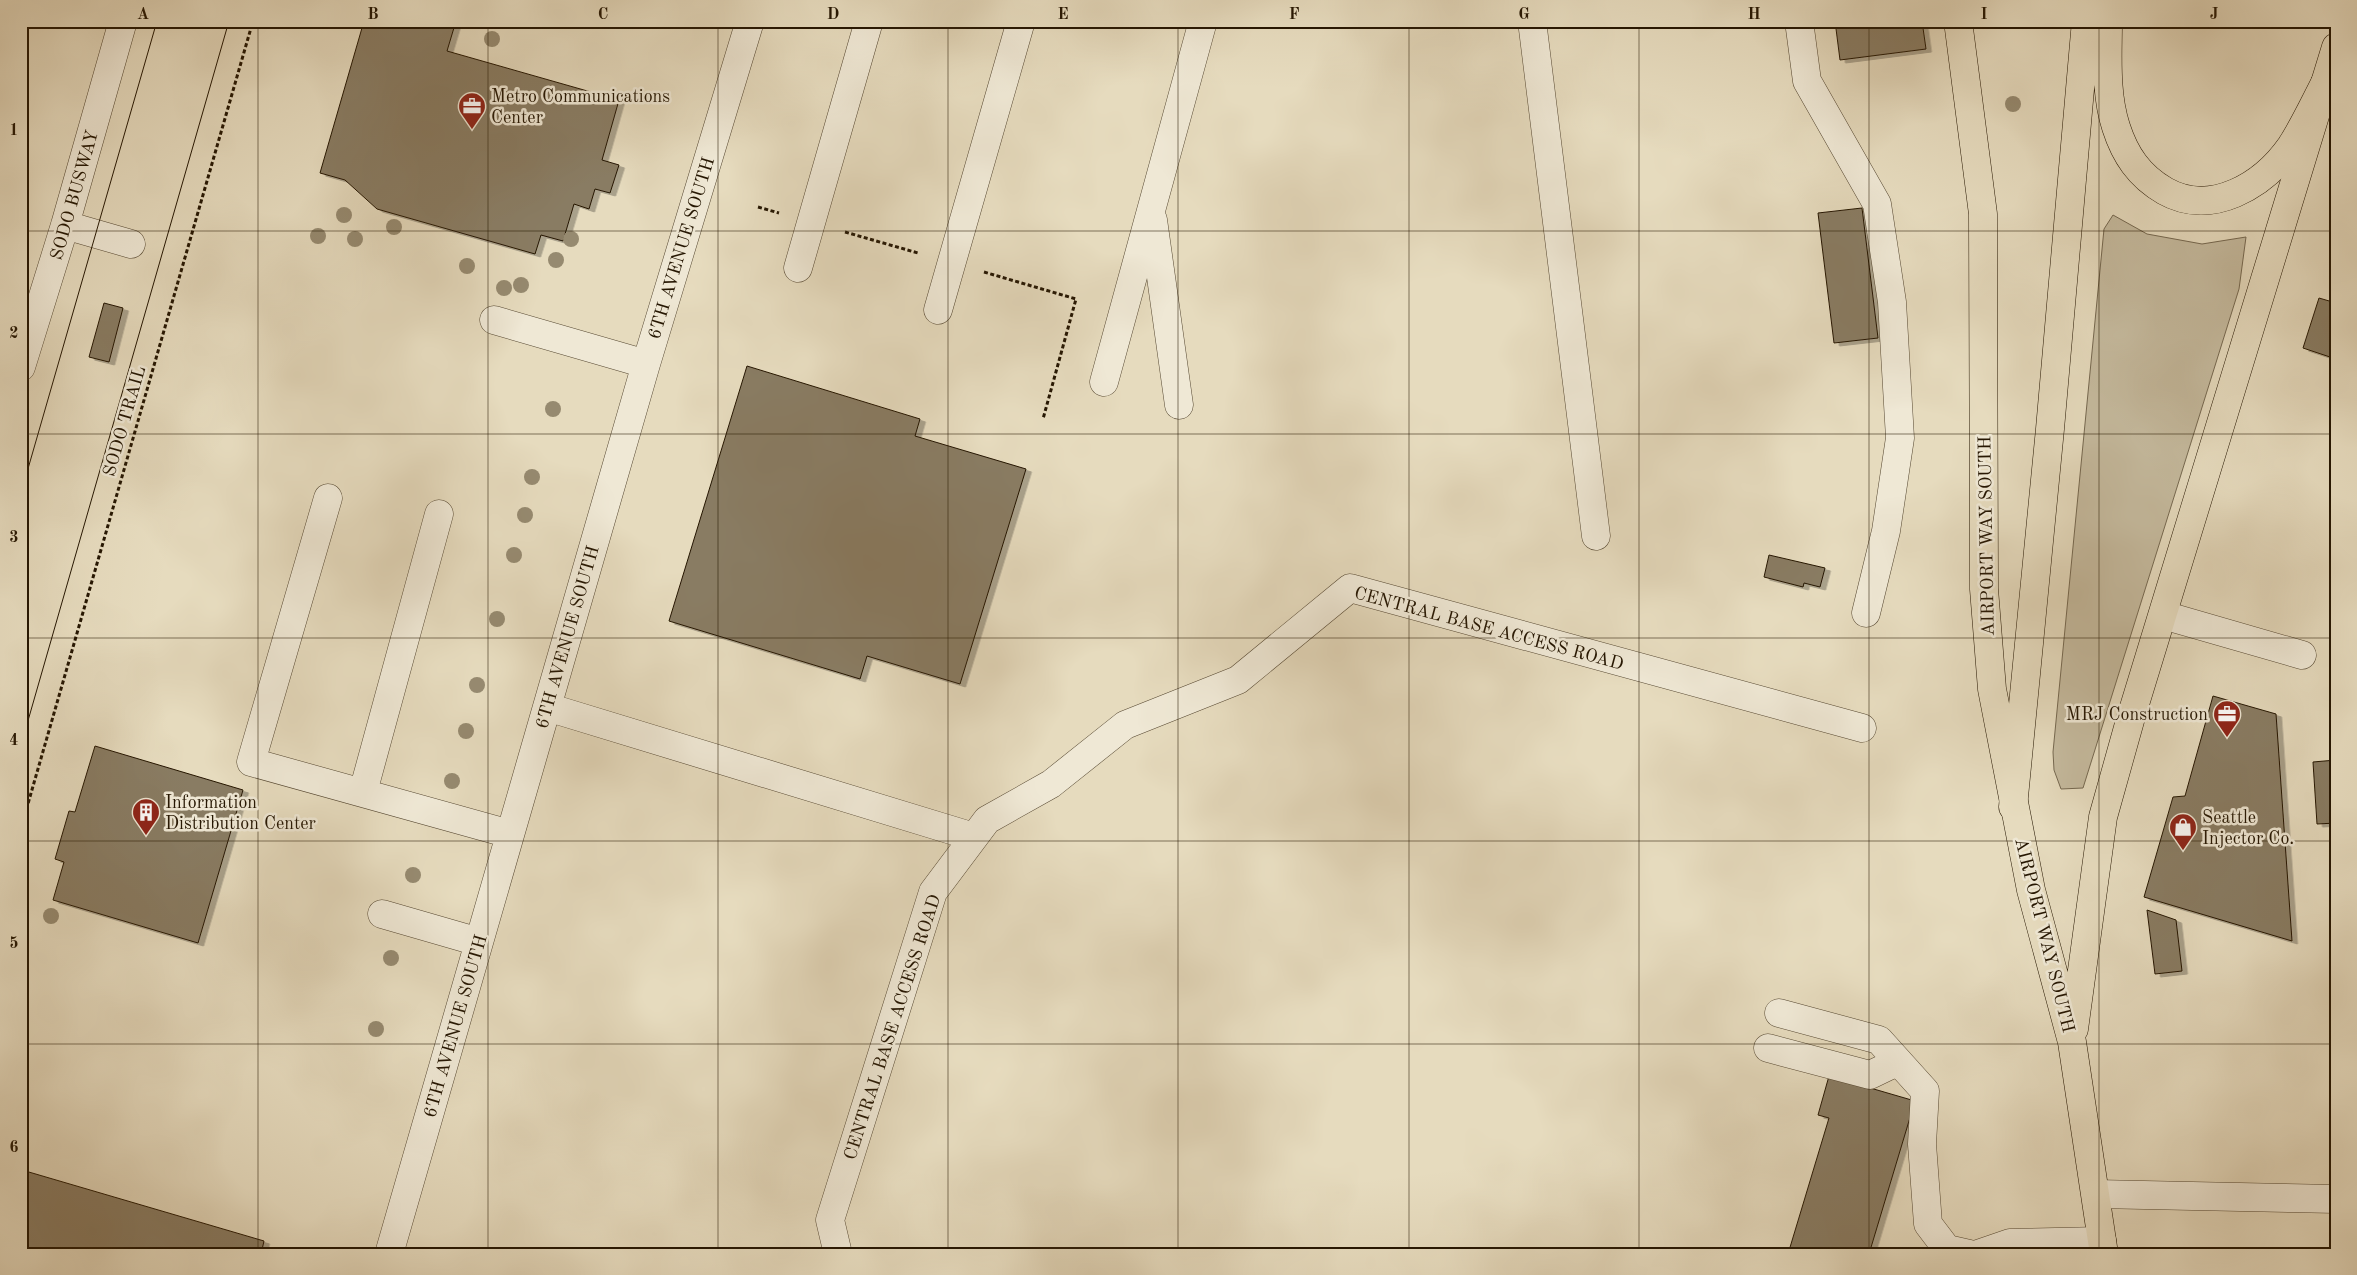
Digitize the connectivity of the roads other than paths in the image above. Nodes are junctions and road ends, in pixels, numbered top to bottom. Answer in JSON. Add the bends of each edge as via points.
{"nodes":[{"id":1,"x":123,"y":21,"type":"edge"},
{"id":2,"x":750,"y":21,"type":"edge"},
{"id":3,"x":869,"y":21,"type":"edge"},
{"id":4,"x":1021,"y":21,"type":"edge"},
{"id":5,"x":1204,"y":21,"type":"edge"},
{"id":6,"x":1532,"y":21,"type":"edge"},
{"id":7,"x":1799,"y":21,"type":"edge"},
{"id":8,"x":1958,"y":21,"type":"edge"},
{"id":9,"x":2086,"y":21,"type":"edge"},
{"id":10,"x":2108,"y":21,"type":"edge"},
{"id":11,"x":2336,"y":47,"type":"edge"},
{"id":12,"x":2325,"y":83,"type":"junction"},
{"id":13,"x":1152,"y":208,"type":"junction"},
{"id":14,"x":65,"y":225,"type":"junction"},
{"id":15,"x":130,"y":244,"type":"dead end"},
{"id":16,"x":798,"y":268,"type":"dead end"},
{"id":17,"x":938,"y":310,"type":"dead end"},
{"id":18,"x":494,"y":320,"type":"dead end"},
{"id":19,"x":646,"y":364,"type":"junction"},
{"id":20,"x":21,"y":367,"type":"edge"},
{"id":21,"x":1104,"y":382,"type":"dead end"},
{"id":22,"x":1179,"y":406,"type":"dead end"},
{"id":23,"x":328,"y":498,"type":"dead end"},
{"id":24,"x":439,"y":514,"type":"dead end"},
{"id":25,"x":1596,"y":536,"type":"dead end"},
{"id":26,"x":1866,"y":613,"type":"dead end"},
{"id":27,"x":2163,"y":615,"type":"junction"},
{"id":28,"x":2302,"y":655,"type":"dead end"},
{"id":29,"x":547,"y":707,"type":"junction"},
{"id":30,"x":1862,"y":728,"type":"dead end"},
{"id":31,"x":363,"y":792,"type":"junction"},
{"id":32,"x":2013,"y":807,"type":"junction"},
{"id":33,"x":510,"y":834,"type":"junction"},
{"id":34,"x":974,"y":837,"type":"junction"},
{"id":35,"x":382,"y":914,"type":"dead end"},
{"id":36,"x":479,"y":942,"type":"junction"},
{"id":37,"x":1779,"y":1013,"type":"dead end"},
{"id":38,"x":2072,"y":1042,"type":"junction"},
{"id":39,"x":1768,"y":1048,"type":"dead end"},
{"id":40,"x":1897,"y":1062,"type":"junction"},
{"id":41,"x":2096,"y":1194,"type":"junction"},
{"id":42,"x":2336,"y":1199,"type":"edge"},
{"id":43,"x":2103,"y":1247,"type":"edge"},
{"id":44,"x":389,"y":1254,"type":"edge"},
{"id":45,"x":838,"y":1254,"type":"edge"},
{"id":46,"x":1968,"y":1254,"type":"edge"},
{"id":47,"x":1978,"y":1254,"type":"edge"}],
"edges":[{"from":1,"to":14,"type":"street","name":"SODO BUSWAY"},
{"from":2,"to":19,"type":"street","name":"6TH AVENUE SOUTH"},
{"from":3,"to":16,"type":"street"},
{"from":4,"to":17,"type":"street"},
{"from":5,"to":13,"type":"street"},
{"from":6,"to":25,"type":"street"},
{"from":7,"to":26,"type":"street","via":[[1806,80],[1877,204],[1892,302],[1900,438],[1886,531]]},
{"from":8,"to":32,"type":"main road","name":"AIRPORT WAY SOUTH","via":[[1983,214],[1984,589],[1992,688]]},
{"from":9,"to":32,"type":"main road"},
{"from":10,"to":12,"type":"main road","via":[[2109,93],[2123,146],[2148,182],[2187,201],[2211,201],[2233,196],[2271,169],[2290,148]]},
{"from":11,"to":12,"type":"main road"},
{"from":12,"to":27,"type":"main road","name":"AIRPORT WAY SOUTH"},
{"from":13,"to":21,"type":"street"},
{"from":13,"to":22,"type":"street"},
{"from":14,"to":15,"type":"street"},
{"from":14,"to":20,"type":"street","name":"SODO BUSWAY"},
{"from":18,"to":19,"type":"street"},
{"from":19,"to":29,"type":"street","name":"6TH AVENUE SOUTH"},
{"from":23,"to":31,"type":"street","via":[[251,762]]},
{"from":24,"to":31,"type":"street"},
{"from":27,"to":28,"type":"street"},
{"from":27,"to":38,"type":"main road","name":"AIRPORT WAY SOUTH","via":[[2103,817]]},
{"from":29,"to":33,"type":"street","name":"6TH AVENUE SOUTH"},
{"from":29,"to":34,"type":"street"},
{"from":30,"to":34,"type":"street","name":"CENTRAL BASE ACCESS ROAD","via":[[1350,588],[1238,680],[1126,725],[1051,784],[987,820]]},
{"from":31,"to":33,"type":"street"},
{"from":32,"to":38,"type":"main road","name":"AIRPORT WAY SOUTH","via":[[2031,890]]},
{"from":33,"to":36,"type":"street","name":"6TH AVENUE SOUTH"},
{"from":34,"to":45,"type":"street","name":"CENTRAL BASE ACCESS ROAD","via":[[933,892],[830,1220]]},
{"from":35,"to":36,"type":"street"},
{"from":36,"to":44,"type":"street","name":"6TH AVENUE SOUTH"},
{"from":37,"to":40,"type":"street","via":[[1879,1040]]},
{"from":38,"to":41,"type":"main road","name":"AIRPORT WAY SOUTH"},
{"from":39,"to":40,"type":"street","via":[[1870,1075]]},
{"from":40,"to":46,"type":"street","via":[[1925,1091],[1922,1144],[1928,1224],[1947,1249]]},
{"from":41,"to":42,"type":"street"},
{"from":41,"to":43,"type":"main road","name":"AIRPORT WAY SOUTH"},
{"from":43,"to":47,"type":"street","via":[[2010,1243]]}]}
